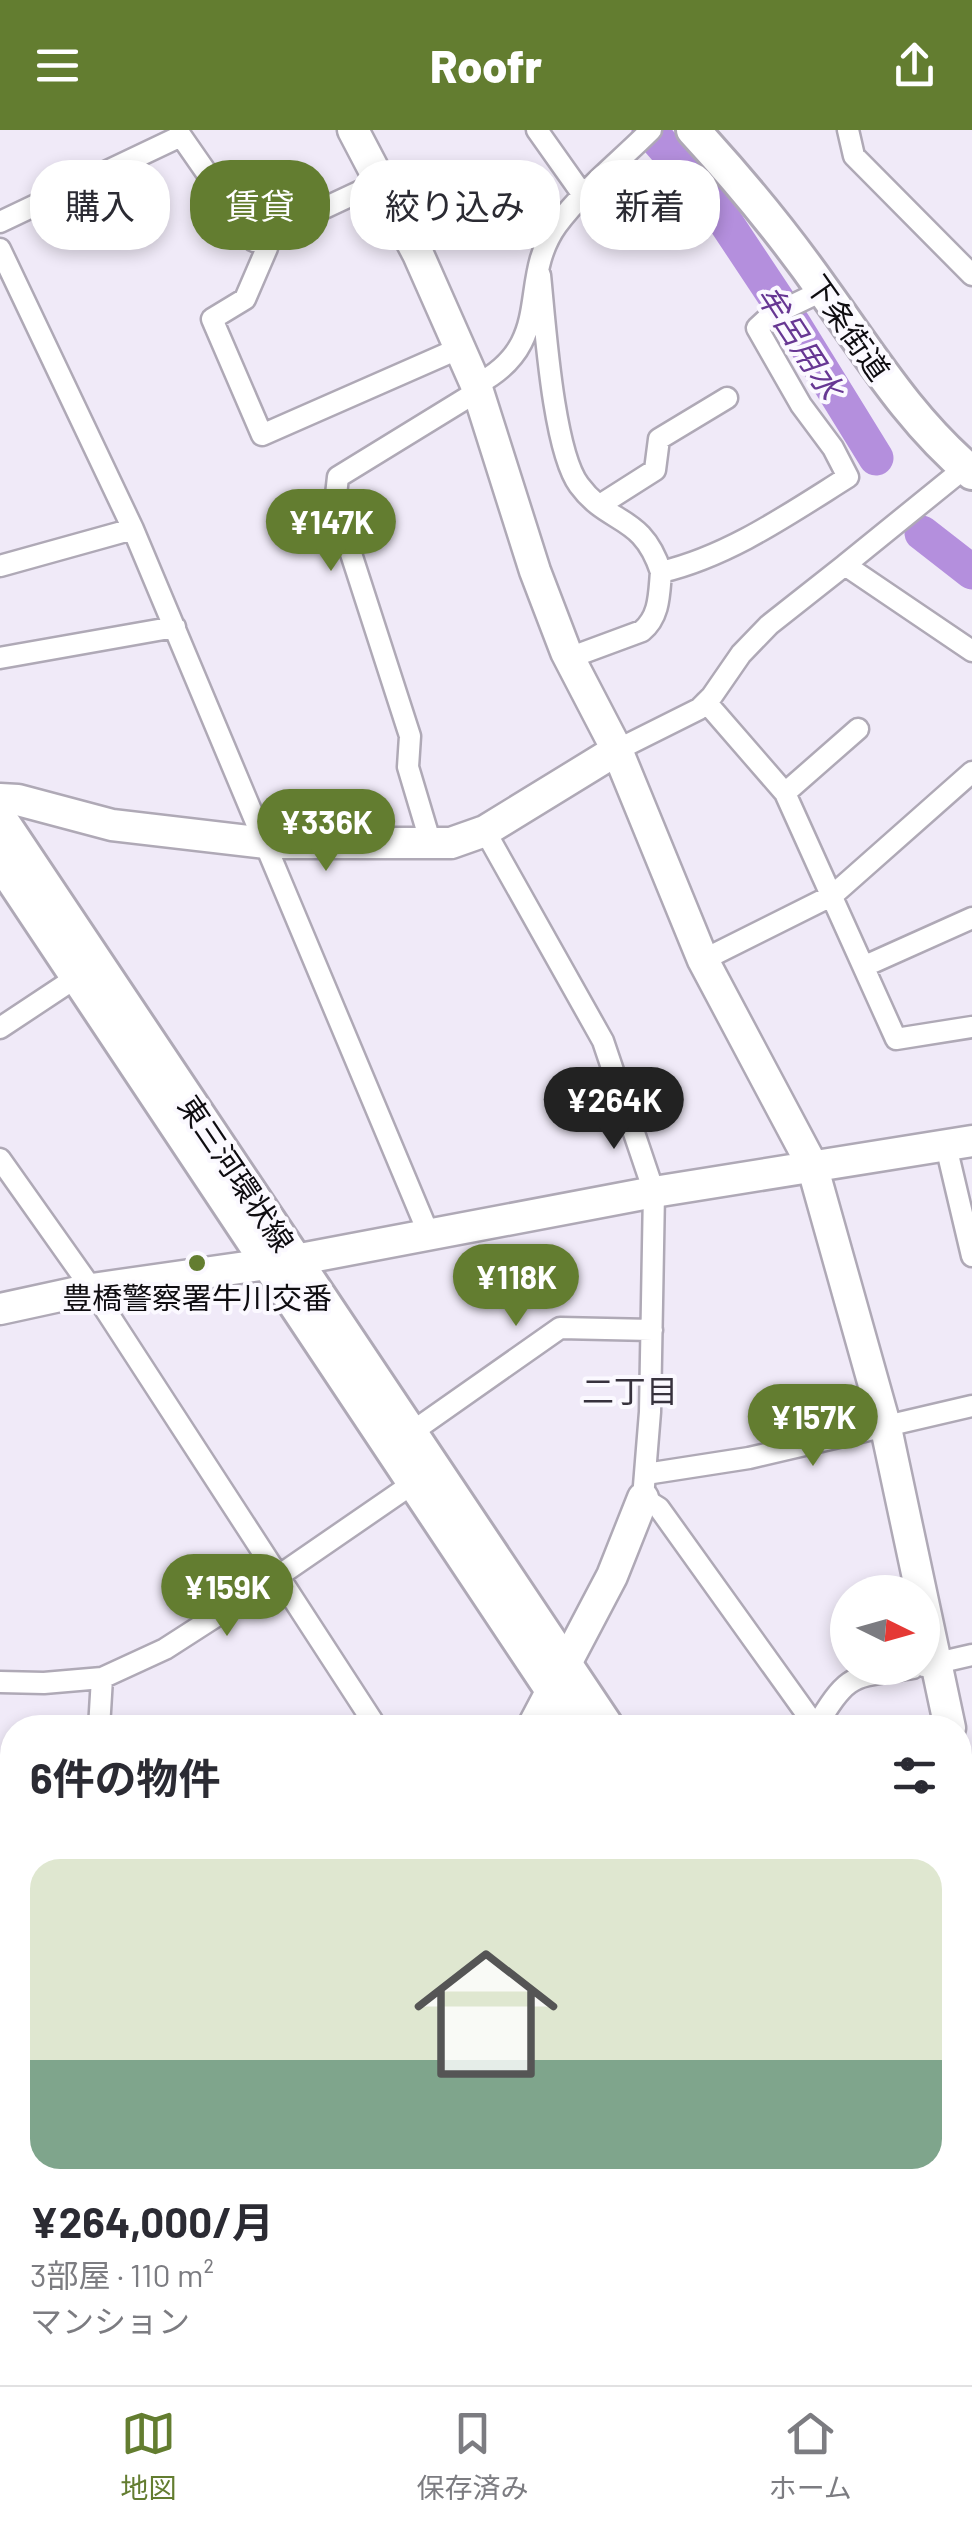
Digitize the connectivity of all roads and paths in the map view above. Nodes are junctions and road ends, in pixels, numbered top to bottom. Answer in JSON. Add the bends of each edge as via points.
{"nodes":[{"id":1,"x":353,"y":130,"type":"edge"},
{"id":2,"x":537,"y":130,"type":"edge"},
{"id":3,"x":693,"y":130,"type":"edge"},
{"id":4,"x":848,"y":130,"type":"edge"},
{"id":5,"x":646,"y":135,"type":"edge"},
{"id":6,"x":198,"y":160,"type":"edge"},
{"id":7,"x":370,"y":160,"type":"edge"},
{"id":8,"x":620,"y":160,"type":"edge"},
{"id":9,"x":580,"y":191,"type":"edge"},
{"id":10,"x":580,"y":198,"type":"edge"},
{"id":11,"x":0,"y":222,"type":"edge"},
{"id":12,"x":0,"y":249,"type":"edge"},
{"id":13,"x":266,"y":250,"type":"edge"},
{"id":14,"x":414,"y":250,"type":"edge"},
{"id":15,"x":540,"y":275,"type":"junction"},
{"id":16,"x":972,"y":275,"type":"edge"},
{"id":17,"x":824,"y":290,"type":"junction"},
{"id":18,"x":460,"y":348,"type":"junction"},
{"id":19,"x":477,"y":388,"type":"junction"},
{"id":20,"x":727,"y":398,"type":"dead end"},
{"id":21,"x":969,"y":467,"type":"edge"},
{"id":22,"x":600,"y":506,"type":"junction"},
{"id":23,"x":134,"y":530,"type":"junction"},
{"id":24,"x":845,"y":565,"type":"junction"},
{"id":25,"x":0,"y":566,"type":"edge"},
{"id":26,"x":660,"y":572,"type":"junction"},
{"id":27,"x":175,"y":628,"type":"junction"},
{"id":28,"x":972,"y":651,"type":"edge"},
{"id":29,"x":0,"y":658,"type":"edge"},
{"id":30,"x":569,"y":658,"type":"junction"},
{"id":31,"x":706,"y":702,"type":"junction"},
{"id":32,"x":858,"y":729,"type":"dead end"},
{"id":33,"x":618,"y":750,"type":"junction"},
{"id":34,"x":972,"y":772,"type":"edge"},
{"id":35,"x":785,"y":793,"type":"junction"},
{"id":36,"x":0,"y":799,"type":"edge"},
{"id":37,"x":0,"y":818,"type":"edge"},
{"id":38,"x":486,"y":831,"type":"junction"},
{"id":39,"x":266,"y":843,"type":"junction"},
{"id":40,"x":432,"y":844,"type":"junction"},
{"id":41,"x":0,"y":861,"type":"edge"},
{"id":42,"x":833,"y":894,"type":"junction"},
{"id":43,"x":972,"y":918,"type":"edge"},
{"id":44,"x":704,"y":960,"type":"junction"},
{"id":45,"x":865,"y":966,"type":"junction"},
{"id":46,"x":88,"y":969,"type":"junction"},
{"id":47,"x":972,"y":1027,"type":"edge"},
{"id":48,"x":0,"y":1028,"type":"edge"},
{"id":49,"x":959,"y":1144,"type":"edge"},
{"id":50,"x":0,"y":1158,"type":"edge"},
{"id":51,"x":812,"y":1165,"type":"junction"},
{"id":52,"x":654,"y":1192,"type":"junction"},
{"id":53,"x":430,"y":1237,"type":"junction"},
{"id":54,"x":972,"y":1256,"type":"edge"},
{"id":55,"x":283,"y":1262,"type":"junction"},
{"id":56,"x":92,"y":1288,"type":"junction"},
{"id":57,"x":0,"y":1309,"type":"edge"},
{"id":58,"x":652,"y":1330,"type":"junction"},
{"id":59,"x":972,"y":1406,"type":"edge"},
{"id":60,"x":886,"y":1428,"type":"junction"},
{"id":61,"x":412,"y":1432,"type":"junction"},
{"id":62,"x":415,"y":1482,"type":"junction"},
{"id":63,"x":644,"y":1486,"type":"junction"},
{"id":64,"x":910,"y":1575,"type":"edge"},
{"id":65,"x":278,"y":1578,"type":"junction"},
{"id":66,"x":972,"y":1656,"type":"edge"},
{"id":67,"x":940,"y":1662,"type":"edge"},
{"id":68,"x":559,"y":1677,"type":"junction"},
{"id":69,"x":102,"y":1678,"type":"junction"},
{"id":70,"x":0,"y":1682,"type":"edge"},
{"id":71,"x":844,"y":1685,"type":"edge"},
{"id":72,"x":932,"y":1685,"type":"edge"},
{"id":73,"x":101,"y":1715,"type":"edge"},
{"id":74,"x":368,"y":1715,"type":"edge"},
{"id":75,"x":539,"y":1715,"type":"edge"},
{"id":76,"x":573,"y":1715,"type":"edge"},
{"id":77,"x":596,"y":1715,"type":"edge"},
{"id":78,"x":807,"y":1715,"type":"edge"},
{"id":79,"x":824,"y":1715,"type":"edge"},
{"id":80,"x":945,"y":1715,"type":"edge"}],
"edges":[{"from":1,"to":7,"type":"street"},
{"from":2,"to":9,"type":"street"},
{"from":3,"to":17,"type":"main road","name":"下条街道"},
{"from":4,"to":16,"type":"street","via":[[854,156]]},
{"from":5,"to":8,"type":"street"},
{"from":6,"to":11,"type":"street","via":[[181,136]]},
{"from":10,"to":15,"type":"street","via":[[556,226]]},
{"from":12,"to":23,"type":"street"},
{"from":13,"to":18,"type":"street","via":[[245,300],[212,319],[262,435]]},
{"from":14,"to":18,"type":"street"},
{"from":15,"to":19,"type":"street","via":[[518,354]]},
{"from":15,"to":22,"type":"street","via":[[568,465]]},
{"from":17,"to":21,"type":"main road","name":"下条街道","via":[[886,382]]},
{"from":17,"to":26,"type":"street","via":[[757,328],[848,476],[724,550]]},
{"from":18,"to":19,"type":"street"},
{"from":19,"to":30,"type":"street"},
{"from":19,"to":40,"type":"street","via":[[338,477],[335,504],[410,736],[408,767]]},
{"from":20,"to":22,"type":"street","via":[[660,439],[655,470]]},
{"from":21,"to":24,"type":"street"},
{"from":22,"to":26,"type":"street","via":[[646,538]]},
{"from":23,"to":25,"type":"street"},
{"from":23,"to":27,"type":"street"},
{"from":24,"to":28,"type":"street"},
{"from":24,"to":31,"type":"street","via":[[769,625]]},
{"from":26,"to":30,"type":"street","via":[[650,625]]},
{"from":27,"to":29,"type":"street"},
{"from":27,"to":39,"type":"street"},
{"from":30,"to":33,"type":"street"},
{"from":31,"to":33,"type":"street"},
{"from":31,"to":35,"type":"street"},
{"from":32,"to":35,"type":"street"},
{"from":33,"to":38,"type":"street"},
{"from":33,"to":44,"type":"street"},
{"from":34,"to":42,"type":"street"},
{"from":35,"to":42,"type":"street"},
{"from":36,"to":39,"type":"street","via":[[112,825]]},
{"from":37,"to":46,"type":"main road","name":"東三河環状線"},
{"from":38,"to":40,"type":"street"},
{"from":38,"to":52,"type":"street","via":[[603,1041]]},
{"from":39,"to":40,"type":"street"},
{"from":39,"to":53,"type":"street"},
{"from":41,"to":46,"type":"main road","name":"東三河環状線"},
{"from":42,"to":44,"type":"street"},
{"from":42,"to":45,"type":"street"},
{"from":43,"to":45,"type":"street"},
{"from":44,"to":51,"type":"street"},
{"from":45,"to":47,"type":"street","via":[[896,1039]]},
{"from":46,"to":48,"type":"street"},
{"from":46,"to":55,"type":"main road","name":"東三河環状線"},
{"from":49,"to":51,"type":"street"},
{"from":49,"to":54,"type":"street"},
{"from":50,"to":56,"type":"street"},
{"from":51,"to":52,"type":"street"},
{"from":51,"to":60,"type":"street"},
{"from":52,"to":53,"type":"street"},
{"from":52,"to":58,"type":"street"},
{"from":53,"to":55,"type":"street"},
{"from":55,"to":56,"type":"street"},
{"from":55,"to":61,"type":"main road","name":"東三河環状線"},
{"from":55,"to":62,"type":"main road","name":"東三河環状線"},
{"from":56,"to":57,"type":"street"},
{"from":56,"to":65,"type":"street"},
{"from":58,"to":61,"type":"street","via":[[560,1328]]},
{"from":58,"to":63,"type":"street"},
{"from":59,"to":60,"type":"street"},
{"from":60,"to":63,"type":"street"},
{"from":60,"to":64,"type":"street"},
{"from":61,"to":68,"type":"main road","name":"東三河環状線"},
{"from":62,"to":65,"type":"street"},
{"from":62,"to":68,"type":"main road","name":"東三河環状線"},
{"from":63,"to":68,"type":"street","via":[[612,1576]]},
{"from":63,"to":78,"type":"street"},
{"from":65,"to":69,"type":"street","via":[[165,1649]]},
{"from":65,"to":74,"type":"street"},
{"from":66,"to":67,"type":"street"},
{"from":68,"to":75,"type":"street"},
{"from":68,"to":76,"type":"main road","name":"東三河環状線"},
{"from":68,"to":77,"type":"main road","name":"東三河環状線"},
{"from":69,"to":70,"type":"street"},
{"from":69,"to":73,"type":"street"},
{"from":71,"to":79,"type":"street"},
{"from":72,"to":80,"type":"street"}]}
